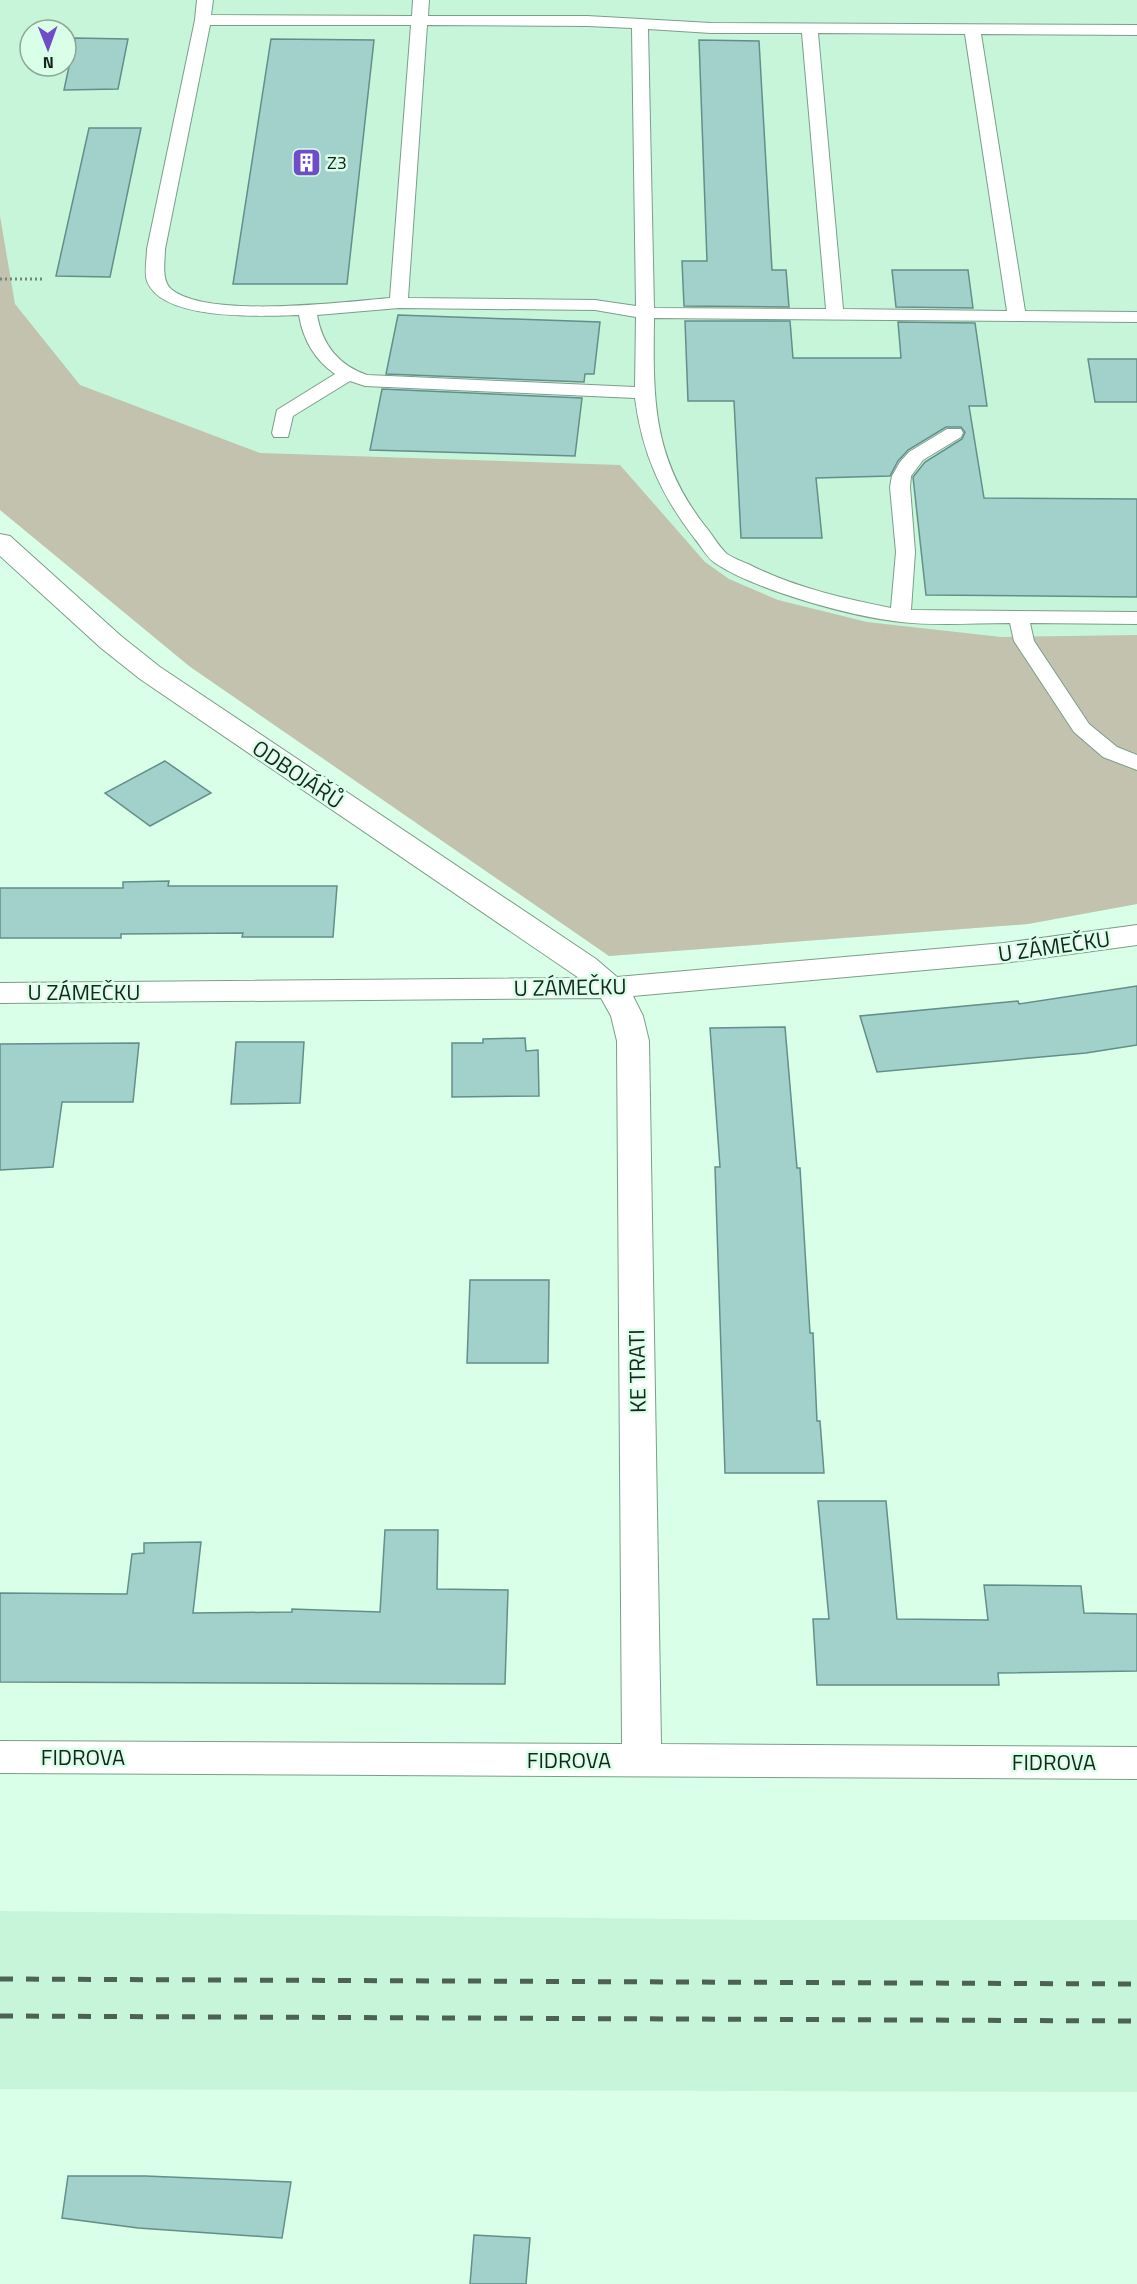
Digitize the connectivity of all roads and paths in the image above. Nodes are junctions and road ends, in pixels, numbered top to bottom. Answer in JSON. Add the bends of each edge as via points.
{"nodes":[{"id":1,"x":205,"y":0,"type":"edge"},
{"id":2,"x":420,"y":0,"type":"edge"},
{"id":3,"x":204,"y":20,"type":"junction"},
{"id":4,"x":419,"y":21,"type":"junction"},
{"id":5,"x":640,"y":24,"type":"junction"},
{"id":6,"x":810,"y":28,"type":"junction"},
{"id":7,"x":972,"y":29,"type":"junction"},
{"id":8,"x":1137,"y":30,"type":"edge"},
{"id":9,"x":0,"y":279,"type":"edge"},
{"id":10,"x":44,"y":279,"type":"dead end"},
{"id":11,"x":399,"y":303,"type":"junction"},
{"id":12,"x":307,"y":310,"type":"junction"},
{"id":13,"x":645,"y":313,"type":"junction"},
{"id":14,"x":835,"y":315,"type":"junction"},
{"id":15,"x":1017,"y":316,"type":"junction"},
{"id":16,"x":1137,"y":317,"type":"edge"},
{"id":17,"x":347,"y":375,"type":"junction"},
{"id":18,"x":644,"y":393,"type":"junction"},
{"id":19,"x":280,"y":433,"type":"dead end"},
{"id":20,"x":954,"y":433,"type":"dead end"},
{"id":21,"x":0,"y":542,"type":"edge"},
{"id":22,"x":901,"y":616,"type":"junction"},
{"id":23,"x":1019,"y":617,"type":"junction"},
{"id":24,"x":1137,"y":618,"type":"edge"},
{"id":25,"x":1137,"y":763,"type":"edge"},
{"id":26,"x":1137,"y":935,"type":"edge"},
{"id":27,"x":610,"y":988,"type":"junction"},
{"id":28,"x":0,"y":993,"type":"edge"},
{"id":29,"x":0,"y":1757,"type":"edge"},
{"id":30,"x":642,"y":1760,"type":"junction"},
{"id":31,"x":1137,"y":1763,"type":"edge"}],
"edges":[{"from":1,"to":3,"type":"lane"},
{"from":2,"to":4,"type":"lane"},
{"from":3,"to":4,"type":"lane"},
{"from":3,"to":12,"type":"lane","via":[[156,249],[156,281],[165,292],[180,300],[204,306],[239,311]]},
{"from":4,"to":5,"type":"lane"},
{"from":4,"to":11,"type":"lane"},
{"from":5,"to":6,"type":"lane"},
{"from":5,"to":13,"type":"lane"},
{"from":6,"to":7,"type":"lane"},
{"from":6,"to":14,"type":"lane"},
{"from":7,"to":8,"type":"lane"},
{"from":7,"to":15,"type":"lane"},
{"from":9,"to":10,"type":"path"},
{"from":11,"to":12,"type":"lane"},
{"from":11,"to":13,"type":"lane","via":[[595,305]]},
{"from":12,"to":17,"type":"lane","via":[[309,327],[328,361]]},
{"from":13,"to":14,"type":"lane"},
{"from":13,"to":18,"type":"lane"},
{"from":14,"to":15,"type":"lane"},
{"from":15,"to":16,"type":"lane"},
{"from":17,"to":18,"type":"lane","via":[[396,383]]},
{"from":17,"to":19,"type":"lane","via":[[284,414]]},
{"from":18,"to":22,"type":"lane","via":[[649,432],[667,481],[684,512],[720,558],[789,588]]},
{"from":20,"to":22,"type":"lane","via":[[912,457],[901,472],[898,487],[905,544]]},
{"from":21,"to":27,"type":"street","name":"ODBOJÁŘŮ","via":[[150,673],[585,966]]},
{"from":22,"to":23,"type":"lane"},
{"from":23,"to":24,"type":"lane"},
{"from":23,"to":25,"type":"lane","via":[[1024,641],[1081,728],[1110,752]]},
{"from":26,"to":27,"type":"street","name":"U ZÁMEČKU","via":[[1005,953]]},
{"from":27,"to":28,"type":"street","name":"U ZÁMEČKU"},
{"from":27,"to":30,"type":"street","name":"KE TRATI","via":[[629,1015],[633,1041]]},
{"from":29,"to":30,"type":"street","name":"FIDROVA"},
{"from":30,"to":31,"type":"street","name":"FIDROVA"}]}
